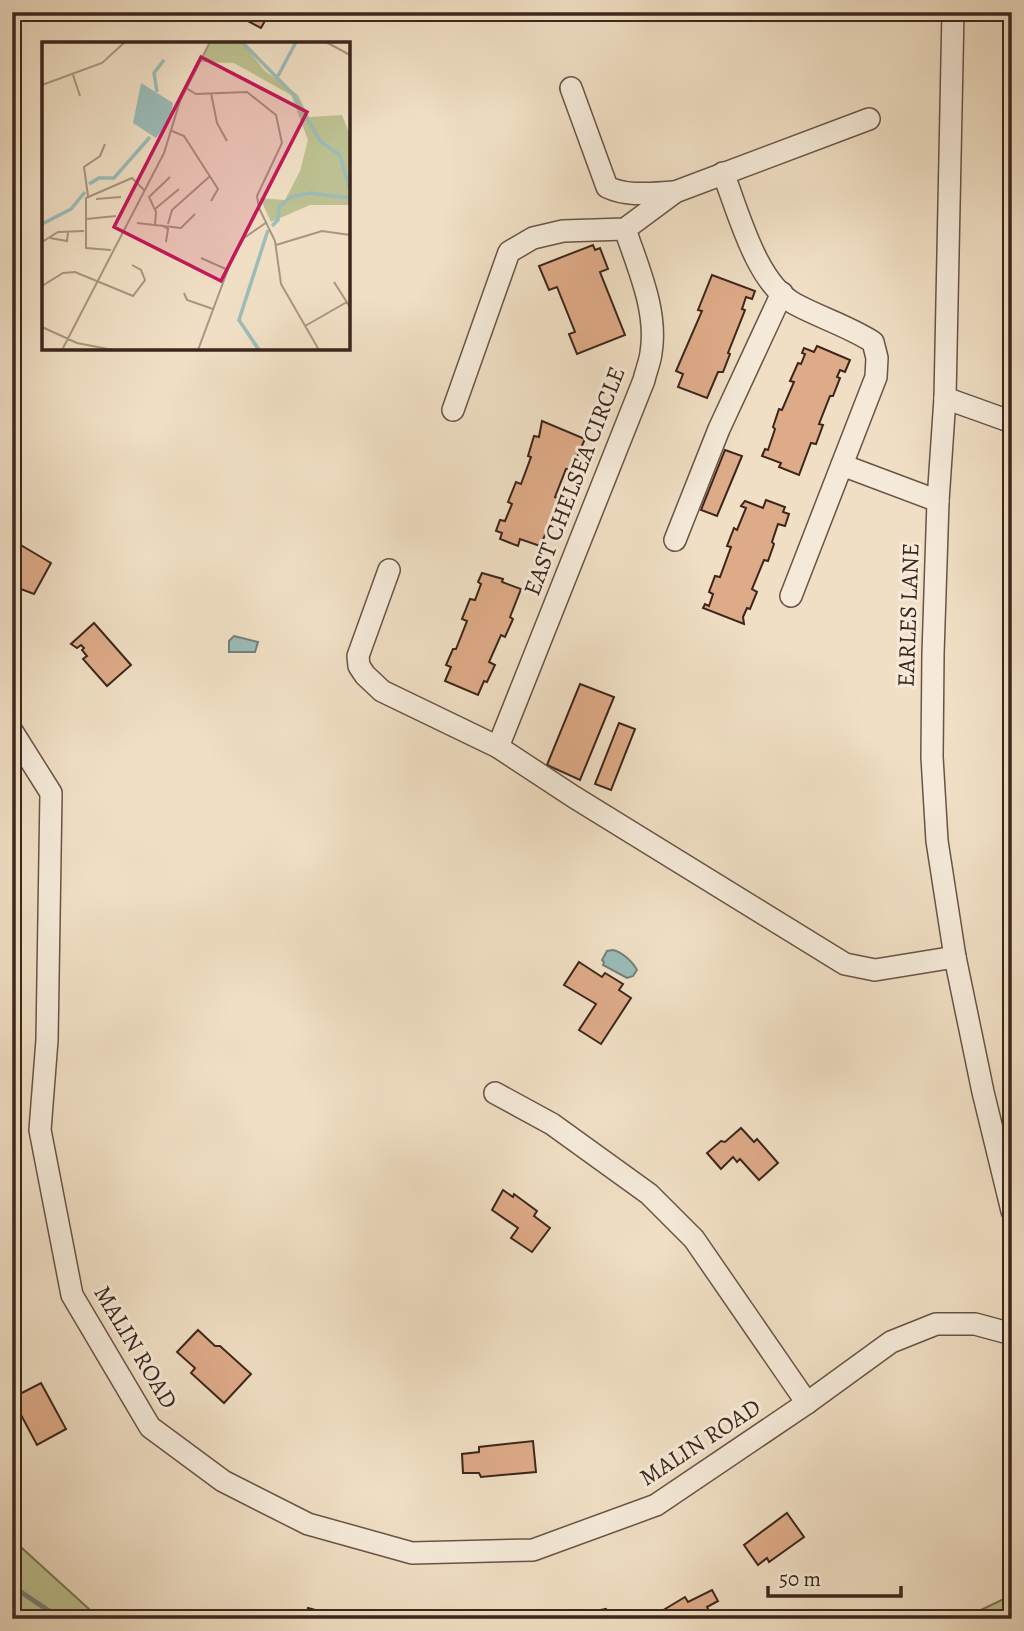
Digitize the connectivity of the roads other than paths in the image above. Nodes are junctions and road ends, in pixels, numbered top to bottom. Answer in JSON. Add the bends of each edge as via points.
{"nodes":[{"id":1,"x":953,"y":12,"type":"edge"},
{"id":2,"x":571,"y":88,"type":"dead end"},
{"id":3,"x":869,"y":119,"type":"dead end"},
{"id":4,"x":723,"y":173,"type":"junction"},
{"id":5,"x":675,"y":192,"type":"junction"},
{"id":6,"x":625,"y":229,"type":"junction"},
{"id":7,"x":782,"y":293,"type":"junction"},
{"id":8,"x":945,"y":398,"type":"junction"},
{"id":9,"x":453,"y":410,"type":"dead end"},
{"id":10,"x":1012,"y":422,"type":"edge"},
{"id":11,"x":842,"y":465,"type":"junction"},
{"id":12,"x":938,"y":500,"type":"junction"},
{"id":13,"x":675,"y":540,"type":"dead end"},
{"id":14,"x":389,"y":570,"type":"dead end"},
{"id":15,"x":791,"y":596,"type":"dead end"},
{"id":16,"x":12,"y":731,"type":"edge"},
{"id":17,"x":498,"y":747,"type":"junction"},
{"id":18,"x":955,"y":957,"type":"junction"},
{"id":19,"x":495,"y":1093,"type":"dead end"},
{"id":20,"x":1012,"y":1211,"type":"edge"},
{"id":21,"x":1012,"y":1334,"type":"edge"},
{"id":22,"x":807,"y":1403,"type":"junction"}],
"edges":[{"from":1,"to":8,"type":"street","name":"EARLES LANE"},
{"from":2,"to":5,"type":"street","via":[[607,187],[629,194]]},
{"from":3,"to":4,"type":"street"},
{"from":4,"to":5,"type":"street"},
{"from":4,"to":7,"type":"street","via":[[755,255]]},
{"from":5,"to":6,"type":"street"},
{"from":6,"to":9,"type":"street","via":[[562,231],[533,238],[509,252]]},
{"from":6,"to":17,"type":"street","name":"EAST CHELSEA CIRCLE","via":[[647,294],[651,354]]},
{"from":7,"to":11,"type":"street","via":[[793,303],[873,342],[876,377]]},
{"from":7,"to":13,"type":"street","via":[[719,429]]},
{"from":8,"to":10,"type":"street"},
{"from":8,"to":12,"type":"street","name":"EARLES LANE"},
{"from":11,"to":12,"type":"street"},
{"from":11,"to":15,"type":"street"},
{"from":12,"to":18,"type":"street","name":"EARLES LANE","via":[[932,757],[937,841]]},
{"from":14,"to":17,"type":"street","via":[[358,656],[359,666],[383,691]]},
{"from":16,"to":22,"type":"street","name":"MALIN ROAD","via":[[51,793],[47,1040],[40,1130],[72,1295],[150,1427],[223,1480],[308,1524],[412,1553],[533,1550],[656,1505]]},
{"from":17,"to":18,"type":"street","via":[[845,964],[875,970]]},
{"from":18,"to":20,"type":"street","name":"EARLES LANE"},
{"from":19,"to":22,"type":"street","via":[[552,1124],[649,1194],[694,1240]]},
{"from":21,"to":22,"type":"street","name":"MALIN ROAD","via":[[975,1324],[936,1324],[891,1342]]}]}
